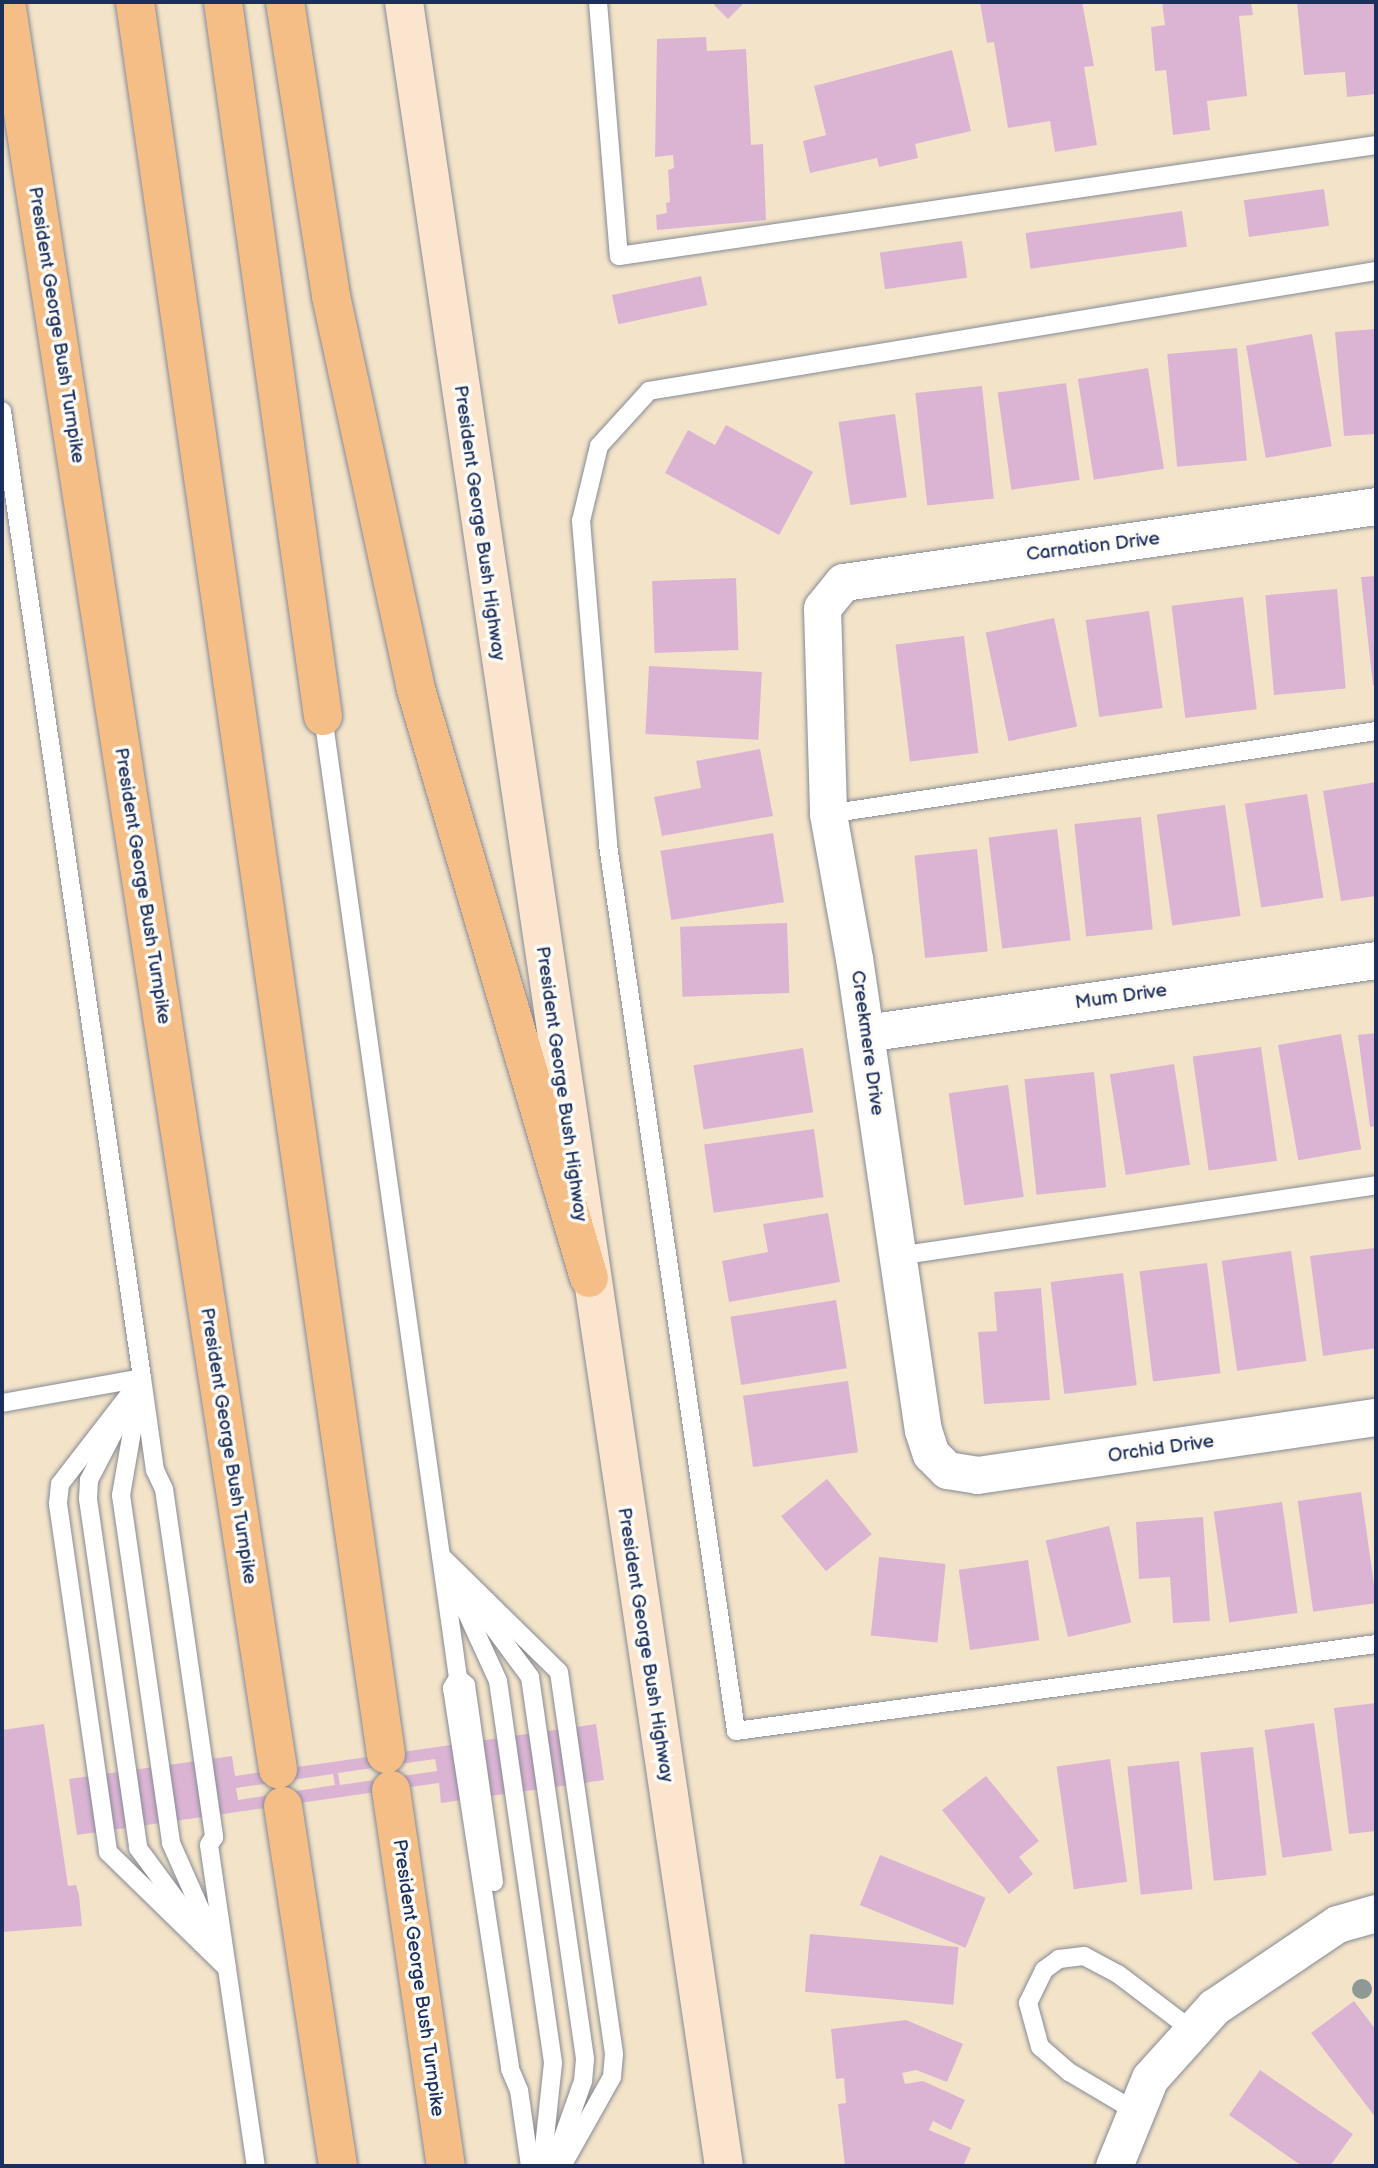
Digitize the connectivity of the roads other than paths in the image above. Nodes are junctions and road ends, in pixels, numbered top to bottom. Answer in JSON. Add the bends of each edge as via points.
{"nodes":[{"id":1,"x":135,"y":2,"type":"edge"},
{"id":2,"x":223,"y":2,"type":"edge"},
{"id":3,"x":285,"y":2,"type":"edge"},
{"id":4,"x":404,"y":2,"type":"edge"},
{"id":5,"x":598,"y":2,"type":"edge"},
{"id":6,"x":7,"y":10,"type":"edge"},
{"id":7,"x":1376,"y":145,"type":"edge"},
{"id":8,"x":1376,"y":271,"type":"edge"},
{"id":9,"x":2,"y":411,"type":"edge"},
{"id":10,"x":1376,"y":506,"type":"edge"},
{"id":11,"x":822,"y":608,"type":"joint"},
{"id":12,"x":323,"y":716,"type":"joint"},
{"id":13,"x":1376,"y":731,"type":"edge"},
{"id":14,"x":828,"y":814,"type":"junction"},
{"id":15,"x":1376,"y":960,"type":"edge"},
{"id":16,"x":865,"y":1033,"type":"junction"},
{"id":17,"x":1376,"y":1185,"type":"edge"},
{"id":18,"x":897,"y":1256,"type":"junction"},
{"id":19,"x":589,"y":1278,"type":"junction"},
{"id":20,"x":142,"y":1378,"type":"junction"},
{"id":21,"x":2,"y":1403,"type":"edge"},
{"id":22,"x":1376,"y":1417,"type":"edge"},
{"id":23,"x":947,"y":1470,"type":"joint"},
{"id":24,"x":441,"y":1556,"type":"junction"},
{"id":25,"x":1376,"y":1644,"type":"edge"},
{"id":26,"x":1376,"y":1913,"type":"edge"},
{"id":27,"x":227,"y":1968,"type":"junction"},
{"id":28,"x":1193,"y":2031,"type":"junction"},
{"id":29,"x":1135,"y":2111,"type":"junction"},
{"id":30,"x":256,"y":2166,"type":"edge"},
{"id":31,"x":338,"y":2166,"type":"edge"},
{"id":32,"x":446,"y":2166,"type":"edge"},
{"id":33,"x":530,"y":2166,"type":"edge"},
{"id":34,"x":541,"y":2166,"type":"edge"},
{"id":35,"x":552,"y":2166,"type":"edge"},
{"id":36,"x":562,"y":2166,"type":"edge"},
{"id":37,"x":724,"y":2166,"type":"edge"},
{"id":38,"x":1114,"y":2166,"type":"edge"}],
"edges":[{"from":1,"to":32,"type":"highway","name":"President George Bush Turnpike"},
{"from":2,"to":12,"type":"highway"},
{"from":3,"to":19,"type":"highway","via":[[331,296],[415,686]]},
{"from":4,"to":19,"type":"main road","name":"President George Bush Highway"},
{"from":5,"to":7,"type":"lane","via":[[619,256]]},
{"from":6,"to":31,"type":"highway","name":"President George Bush Turnpike"},
{"from":8,"to":25,"type":"lane","via":[[649,390],[599,446],[581,521],[608,845],[736,1731]]},
{"from":9,"to":20,"type":"lane"},
{"from":10,"to":11,"type":"street","name":"Carnation Drive","via":[[843,582]]},
{"from":11,"to":14,"type":"street","name":"Creekmere Drive"},
{"from":12,"to":24,"type":"lane"},
{"from":13,"to":14,"type":"lane"},
{"from":14,"to":16,"type":"street","name":"Creekmere Drive"},
{"from":15,"to":16,"type":"street","name":"Mum Drive"},
{"from":16,"to":18,"type":"street","name":"Creekmere Drive"},
{"from":17,"to":18,"type":"lane"},
{"from":18,"to":23,"type":"street","name":"Creekmere Drive","via":[[923,1430],[931,1454]]},
{"from":19,"to":37,"type":"main road","name":"President George Bush Highway"},
{"from":20,"to":21,"type":"lane"},
{"from":20,"to":27,"type":"lane","via":[[155,1471],[163,1489],[214,1837],[209,1845]]},
{"from":20,"to":27,"type":"lane","via":[[121,1495],[171,1843]]},
{"from":20,"to":27,"type":"lane","via":[[89,1480],[88,1499],[136,1834],[138,1847]]},
{"from":20,"to":27,"type":"lane","via":[[60,1484],[65,1557],[108,1852]]},
{"from":22,"to":23,"type":"street","name":"Orchid Drive","via":[[1006,1472]]},
{"from":24,"to":33,"type":"lane","via":[[458,1678],[453,1688],[510,2069],[519,2090]]},
{"from":24,"to":34,"type":"lane","via":[[498,1681],[553,2063]]},
{"from":24,"to":35,"type":"lane","via":[[530,1676],[586,2059],[583,2081]]},
{"from":24,"to":36,"type":"lane","via":[[559,1672],[614,2054],[612,2077]]},
{"from":26,"to":28,"type":"street","via":[[1337,1924],[1214,2007]]},
{"from":27,"to":30,"type":"lane"},
{"from":28,"to":29,"type":"street","via":[[1150,2078]]},
{"from":28,"to":29,"type":"lane","via":[[1118,1974],[1084,1956],[1059,1959],[1044,1970],[1028,2003],[1040,2047],[1069,2072]]},
{"from":29,"to":38,"type":"street"}]}
